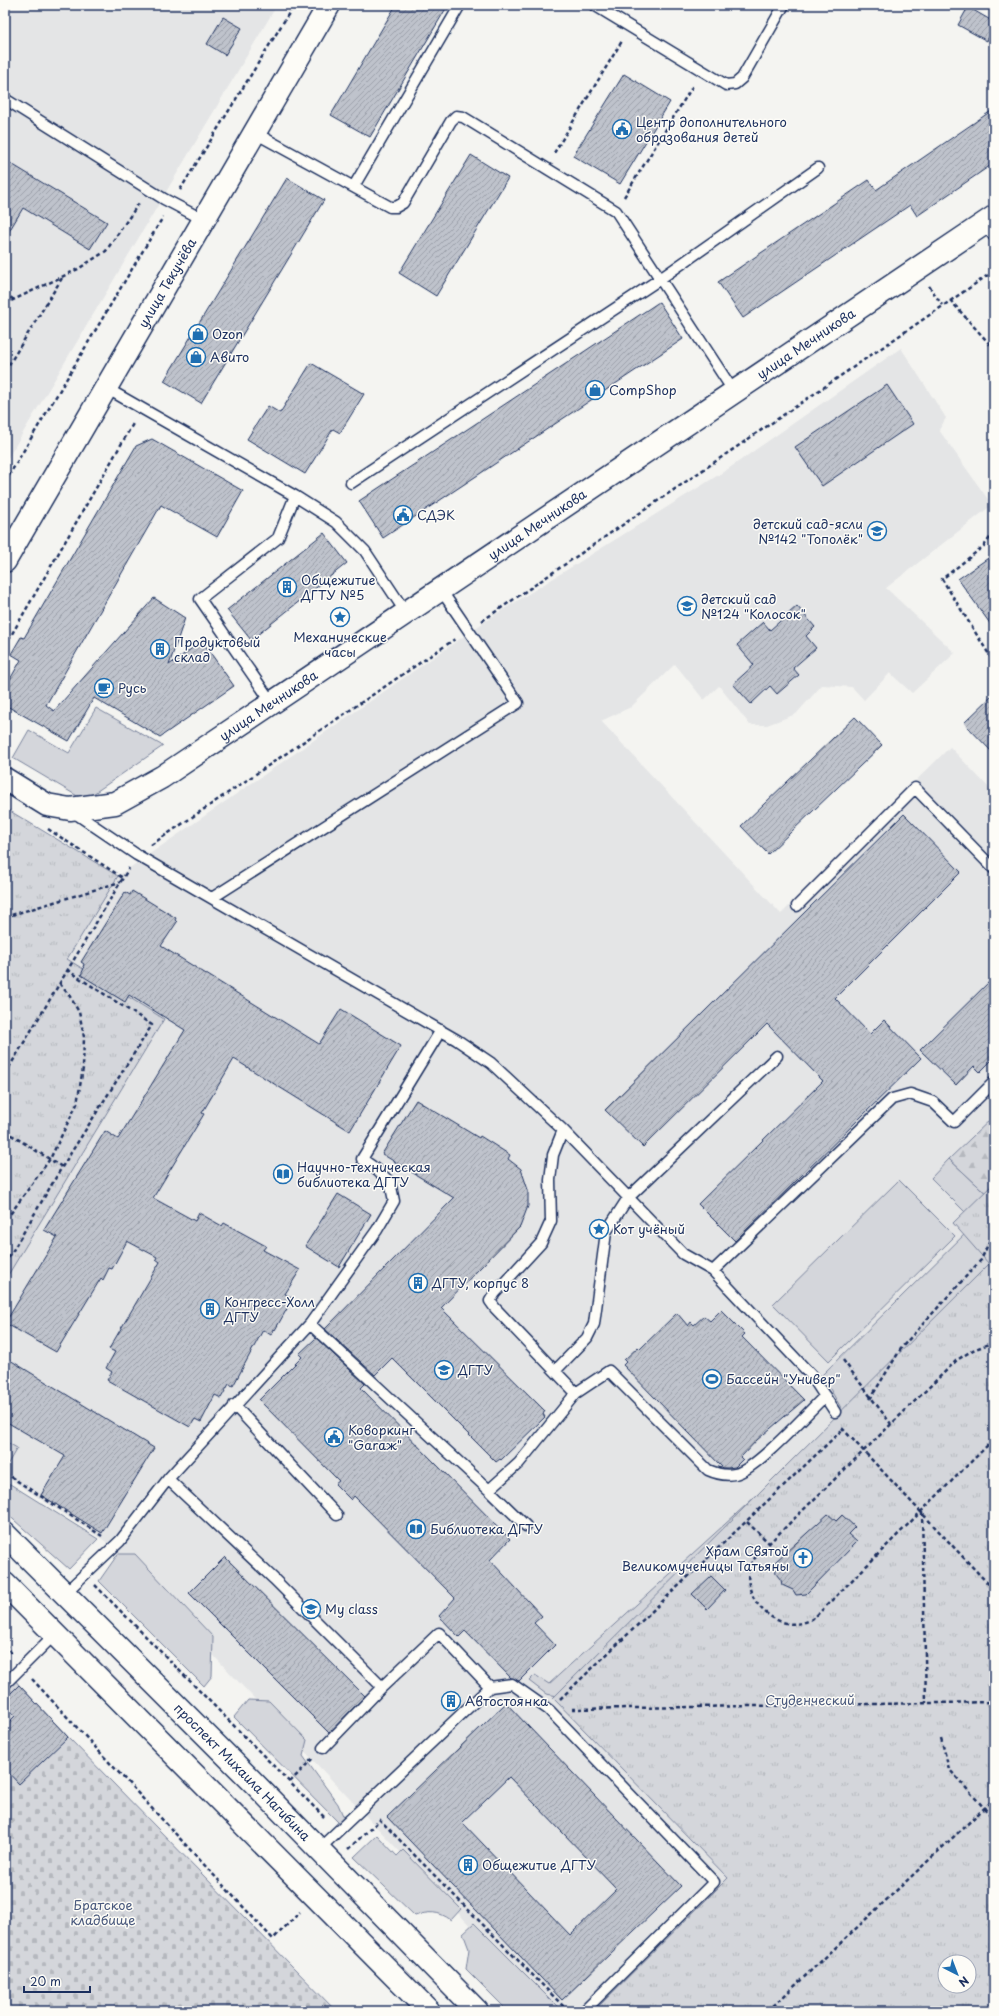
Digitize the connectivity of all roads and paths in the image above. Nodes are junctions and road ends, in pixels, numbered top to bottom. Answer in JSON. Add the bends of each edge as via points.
{"nodes":[{"id":1,"x":294,"y":5,"type":"edge"},
{"id":2,"x":329,"y":5,"type":"edge"},
{"id":3,"x":460,"y":5,"type":"edge"},
{"id":4,"x":594,"y":5,"type":"edge"},
{"id":5,"x":784,"y":5,"type":"edge"},
{"id":6,"x":631,"y":27,"type":"junction"},
{"id":7,"x":703,"y":71,"type":"junction"},
{"id":8,"x":5,"y":100,"type":"edge"},
{"id":9,"x":255,"y":132,"type":"junction"},
{"id":10,"x":545,"y":168,"type":"junction"},
{"id":11,"x":818,"y":168,"type":"dead end"},
{"id":12,"x":354,"y":186,"type":"junction"},
{"id":13,"x":148,"y":189,"type":"junction"},
{"id":14,"x":172,"y":203,"type":"junction"},
{"id":15,"x":616,"y":211,"type":"junction"},
{"id":16,"x":204,"y":220,"type":"junction"},
{"id":17,"x":991,"y":226,"type":"edge"},
{"id":18,"x":994,"y":271,"type":"edge"},
{"id":19,"x":62,"y":277,"type":"junction"},
{"id":20,"x":660,"y":279,"type":"junction"},
{"id":21,"x":5,"y":293,"type":"edge"},
{"id":22,"x":14,"y":300,"type":"junction"},
{"id":23,"x":950,"y":300,"type":"junction"},
{"id":24,"x":5,"y":304,"type":"edge"},
{"id":25,"x":994,"y":349,"type":"edge"},
{"id":26,"x":5,"y":371,"type":"edge"},
{"id":27,"x":106,"y":388,"type":"junction"},
{"id":28,"x":734,"y":392,"type":"junction"},
{"id":29,"x":142,"y":408,"type":"junction"},
{"id":30,"x":5,"y":482,"type":"edge"},
{"id":31,"x":350,"y":483,"type":"dead end"},
{"id":32,"x":295,"y":496,"type":"junction"},
{"id":33,"x":994,"y":532,"type":"edge"},
{"id":34,"x":5,"y":561,"type":"edge"},
{"id":35,"x":441,"y":590,"type":"junction"},
{"id":36,"x":406,"y":614,"type":"junction"},
{"id":37,"x":468,"y":630,"type":"junction"},
{"id":38,"x":5,"y":646,"type":"edge"},
{"id":39,"x":994,"y":654,"type":"edge"},
{"id":40,"x":272,"y":703,"type":"junction"},
{"id":41,"x":5,"y":779,"type":"edge"},
{"id":42,"x":70,"y":809,"type":"junction"},
{"id":43,"x":44,"y":826,"type":"dead end"},
{"id":44,"x":137,"y":855,"type":"junction"},
{"id":45,"x":994,"y":868,"type":"edge"},
{"id":46,"x":123,"y":878,"type":"junction"},
{"id":47,"x":120,"y":882,"type":"junction"},
{"id":48,"x":212,"y":898,"type":"junction"},
{"id":49,"x":797,"y":906,"type":"dead end"},
{"id":50,"x":5,"y":917,"type":"edge"},
{"id":51,"x":66,"y":970,"type":"junction"},
{"id":52,"x":59,"y":983,"type":"junction"},
{"id":53,"x":441,"y":1030,"type":"junction"},
{"id":54,"x":777,"y":1056,"type":"dead end"},
{"id":55,"x":5,"y":1074,"type":"edge"},
{"id":56,"x":994,"y":1082,"type":"edge"},
{"id":57,"x":563,"y":1130,"type":"junction"},
{"id":58,"x":5,"y":1131,"type":"edge"},
{"id":59,"x":50,"y":1159,"type":"junction"},
{"id":60,"x":62,"y":1167,"type":"junction"},
{"id":61,"x":628,"y":1198,"type":"junction"},
{"id":62,"x":5,"y":1218,"type":"edge"},
{"id":63,"x":994,"y":1231,"type":"edge"},
{"id":64,"x":5,"y":1264,"type":"edge"},
{"id":65,"x":714,"y":1271,"type":"junction"},
{"id":66,"x":310,"y":1324,"type":"junction"},
{"id":67,"x":994,"y":1342,"type":"edge"},
{"id":68,"x":843,"y":1360,"type":"dead end"},
{"id":69,"x":555,"y":1370,"type":"junction"},
{"id":70,"x":576,"y":1393,"type":"junction"},
{"id":71,"x":825,"y":1396,"type":"junction"},
{"id":72,"x":870,"y":1399,"type":"junction"},
{"id":73,"x":234,"y":1405,"type":"junction"},
{"id":74,"x":835,"y":1412,"type":"joint"},
{"id":75,"x":891,"y":1424,"type":"junction"},
{"id":76,"x":843,"y":1429,"type":"junction"},
{"id":77,"x":994,"y":1439,"type":"edge"},
{"id":78,"x":864,"y":1451,"type":"junction"},
{"id":79,"x":5,"y":1473,"type":"edge"},
{"id":80,"x":168,"y":1479,"type":"junction"},
{"id":81,"x":489,"y":1490,"type":"junction"},
{"id":82,"x":922,"y":1512,"type":"junction"},
{"id":83,"x":337,"y":1514,"type":"dead end"},
{"id":84,"x":747,"y":1522,"type":"junction"},
{"id":85,"x":526,"y":1526,"type":"dead end"},
{"id":86,"x":5,"y":1534,"type":"edge"},
{"id":87,"x":768,"y":1543,"type":"junction"},
{"id":88,"x":116,"y":1545,"type":"junction"},
{"id":89,"x":84,"y":1574,"type":"junction"},
{"id":90,"x":5,"y":1584,"type":"edge"},
{"id":91,"x":994,"y":1590,"type":"edge"},
{"id":92,"x":65,"y":1593,"type":"junction"},
{"id":93,"x":55,"y":1634,"type":"junction"},
{"id":94,"x":5,"y":1644,"type":"edge"},
{"id":95,"x":22,"y":1668,"type":"junction"},
{"id":96,"x":5,"y":1684,"type":"edge"},
{"id":97,"x":382,"y":1687,"type":"junction"},
{"id":98,"x":490,"y":1687,"type":"junction"},
{"id":99,"x":994,"y":1702,"type":"edge"},
{"id":100,"x":926,"y":1703,"type":"junction"},
{"id":101,"x":549,"y":1710,"type":"junction"},
{"id":102,"x":941,"y":1738,"type":"dead end"},
{"id":103,"x":323,"y":1748,"type":"joint"},
{"id":104,"x":290,"y":1782,"type":"junction"},
{"id":105,"x":994,"y":1799,"type":"edge"},
{"id":106,"x":366,"y":1806,"type":"junction"},
{"id":107,"x":985,"y":1808,"type":"junction"},
{"id":108,"x":994,"y":1818,"type":"edge"},
{"id":109,"x":380,"y":1820,"type":"junction"},
{"id":110,"x":338,"y":1831,"type":"junction"},
{"id":111,"x":353,"y":1845,"type":"junction"},
{"id":112,"x":319,"y":1849,"type":"junction"},
{"id":113,"x":340,"y":1871,"type":"junction"},
{"id":114,"x":315,"y":1896,"type":"junction"},
{"id":115,"x":773,"y":2006,"type":"junction"},
{"id":116,"x":429,"y":2011,"type":"edge"},
{"id":117,"x":477,"y":2011,"type":"edge"},
{"id":118,"x":568,"y":2011,"type":"edge"},
{"id":119,"x":584,"y":2011,"type":"edge"},
{"id":120,"x":768,"y":2011,"type":"edge"},
{"id":121,"x":777,"y":2011,"type":"edge"}],
"edges":[{"from":1,"to":14,"type":"path"},
{"from":2,"to":9,"type":"main road","name":"улица Текучёва"},
{"from":3,"to":12,"type":"lane"},
{"from":4,"to":6,"type":"lane"},
{"from":5,"to":7,"type":"lane","via":[[742,78],[735,84],[726,85]]},
{"from":6,"to":7,"type":"lane"},
{"from":6,"to":10,"type":"path"},
{"from":7,"to":15,"type":"path"},
{"from":8,"to":13,"type":"lane"},
{"from":9,"to":12,"type":"lane"},
{"from":9,"to":16,"type":"main road","name":"улица Текучёва"},
{"from":10,"to":12,"type":"lane","via":[[463,117],[456,116],[403,203],[396,207],[390,206]]},
{"from":10,"to":15,"type":"lane"},
{"from":11,"to":20,"type":"lane"},
{"from":13,"to":14,"type":"lane"},
{"from":13,"to":19,"type":"path","via":[[106,251]]},
{"from":14,"to":16,"type":"lane"},
{"from":14,"to":30,"type":"path"},
{"from":15,"to":20,"type":"lane"},
{"from":16,"to":27,"type":"main road","name":"улица Текучёва"},
{"from":17,"to":28,"type":"main road","name":"улица Мечникова"},
{"from":18,"to":23,"type":"path"},
{"from":19,"to":22,"type":"path"},
{"from":19,"to":26,"type":"path"},
{"from":20,"to":28,"type":"lane"},
{"from":20,"to":31,"type":"lane"},
{"from":21,"to":22,"type":"path"},
{"from":22,"to":24,"type":"path"},
{"from":23,"to":25,"type":"path"},
{"from":23,"to":37,"type":"path"},
{"from":27,"to":29,"type":"lane"},
{"from":27,"to":34,"type":"main road","name":"улица Текучёва"},
{"from":28,"to":35,"type":"main road","name":"улица Мечникова"},
{"from":29,"to":32,"type":"lane"},
{"from":29,"to":38,"type":"path"},
{"from":32,"to":36,"type":"lane","via":[[336,522],[360,546]]},
{"from":32,"to":40,"type":"lane","via":[[278,538],[200,599]]},
{"from":33,"to":39,"type":"path","via":[[984,546],[942,579],[990,656]]},
{"from":35,"to":36,"type":"main road","name":"улица Мечникова"},
{"from":35,"to":37,"type":"lane"},
{"from":36,"to":40,"type":"main road","name":"улица Мечникова"},
{"from":37,"to":44,"type":"path"},
{"from":37,"to":48,"type":"lane","via":[[518,703]]},
{"from":40,"to":42,"type":"main road","name":"улица Мечникова","via":[[162,778],[115,803]]},
{"from":41,"to":42,"type":"main road","name":"улица Мечникова","via":[[47,805]]},
{"from":42,"to":44,"type":"lane"},
{"from":43,"to":46,"type":"path"},
{"from":44,"to":46,"type":"path"},
{"from":44,"to":48,"type":"lane"},
{"from":45,"to":49,"type":"lane","via":[[915,788]]},
{"from":46,"to":47,"type":"path"},
{"from":47,"to":50,"type":"path"},
{"from":47,"to":51,"type":"path"},
{"from":48,"to":53,"type":"lane"},
{"from":51,"to":52,"type":"path"},
{"from":51,"to":60,"type":"path","via":[[152,1025]]},
{"from":52,"to":55,"type":"path"},
{"from":52,"to":59,"type":"path","via":[[70,995],[78,1012],[84,1037],[83,1068],[77,1104]]},
{"from":53,"to":57,"type":"lane","via":[[491,1063]]},
{"from":53,"to":66,"type":"lane","via":[[362,1159],[390,1182],[394,1201],[377,1230]]},
{"from":54,"to":61,"type":"lane"},
{"from":56,"to":65,"type":"lane","via":[[954,1122],[933,1102],[910,1094],[892,1099]]},
{"from":57,"to":61,"type":"lane"},
{"from":57,"to":69,"type":"lane","via":[[553,1155],[550,1180],[551,1221],[542,1243],[490,1301]]},
{"from":58,"to":59,"type":"path"},
{"from":59,"to":60,"type":"path"},
{"from":59,"to":62,"type":"path"},
{"from":60,"to":64,"type":"path"},
{"from":61,"to":65,"type":"lane","via":[[683,1254]]},
{"from":61,"to":69,"type":"lane","via":[[606,1232],[594,1324],[587,1338]]},
{"from":63,"to":72,"type":"path","via":[[981,1260],[902,1347]]},
{"from":65,"to":71,"type":"lane","via":[[811,1375]]},
{"from":66,"to":73,"type":"lane"},
{"from":66,"to":81,"type":"lane"},
{"from":67,"to":75,"type":"path","via":[[957,1360]]},
{"from":68,"to":72,"type":"path"},
{"from":69,"to":70,"type":"lane"},
{"from":70,"to":71,"type":"lane","via":[[609,1371],[708,1470],[720,1475],[736,1474],[753,1466]]},
{"from":70,"to":81,"type":"lane","via":[[519,1463]]},
{"from":71,"to":74,"type":"lane"},
{"from":72,"to":75,"type":"path"},
{"from":73,"to":80,"type":"lane"},
{"from":73,"to":83,"type":"lane"},
{"from":74,"to":76,"type":"path"},
{"from":75,"to":78,"type":"path"},
{"from":76,"to":78,"type":"path"},
{"from":76,"to":84,"type":"path"},
{"from":77,"to":82,"type":"path"},
{"from":78,"to":82,"type":"path"},
{"from":78,"to":87,"type":"path"},
{"from":79,"to":88,"type":"path"},
{"from":80,"to":88,"type":"lane"},
{"from":80,"to":97,"type":"lane","via":[[274,1579]]},
{"from":81,"to":85,"type":"lane"},
{"from":82,"to":87,"type":"path","via":[[824,1609],[810,1620],[801,1623],[783,1622],[768,1616],[759,1607],[751,1592],[749,1567]]},
{"from":82,"to":91,"type":"path"},
{"from":82,"to":100,"type":"path"},
{"from":84,"to":87,"type":"path"},
{"from":84,"to":101,"type":"path"},
{"from":86,"to":92,"type":"main road","name":"проспект Михаила Нагибина"},
{"from":88,"to":89,"type":"lane"},
{"from":89,"to":92,"type":"lane"},
{"from":89,"to":104,"type":"path"},
{"from":90,"to":93,"type":"main road"},
{"from":92,"to":112,"type":"main road","name":"проспект Михаила Нагибина"},
{"from":93,"to":95,"type":"lane"},
{"from":93,"to":114,"type":"main road"},
{"from":94,"to":95,"type":"path"},
{"from":95,"to":96,"type":"lane"},
{"from":95,"to":114,"type":"path","via":[[274,1939]]},
{"from":97,"to":98,"type":"lane","via":[[439,1633]]},
{"from":97,"to":103,"type":"lane"},
{"from":98,"to":101,"type":"lane","via":[[512,1684]]},
{"from":98,"to":106,"type":"lane"},
{"from":99,"to":100,"type":"path"},
{"from":100,"to":101,"type":"path"},
{"from":101,"to":119,"type":"lane","via":[[714,1882]]},
{"from":102,"to":107,"type":"path","via":[[949,1769]]},
{"from":103,"to":104,"type":"path"},
{"from":104,"to":110,"type":"path"},
{"from":105,"to":107,"type":"path"},
{"from":106,"to":109,"type":"path"},
{"from":106,"to":110,"type":"lane"},
{"from":107,"to":108,"type":"path"},
{"from":107,"to":115,"type":"path"},
{"from":109,"to":111,"type":"path"},
{"from":109,"to":118,"type":"path"},
{"from":110,"to":111,"type":"path"},
{"from":110,"to":112,"type":"lane"},
{"from":111,"to":113,"type":"path","via":[[343,1854],[351,1862]]},
{"from":112,"to":113,"type":"main road","name":"проспект Михаила Нагибина"},
{"from":113,"to":117,"type":"main road","name":"проспект Михаила Нагибина"},
{"from":114,"to":116,"type":"main road"},
{"from":115,"to":120,"type":"path"},
{"from":115,"to":121,"type":"path"}]}
